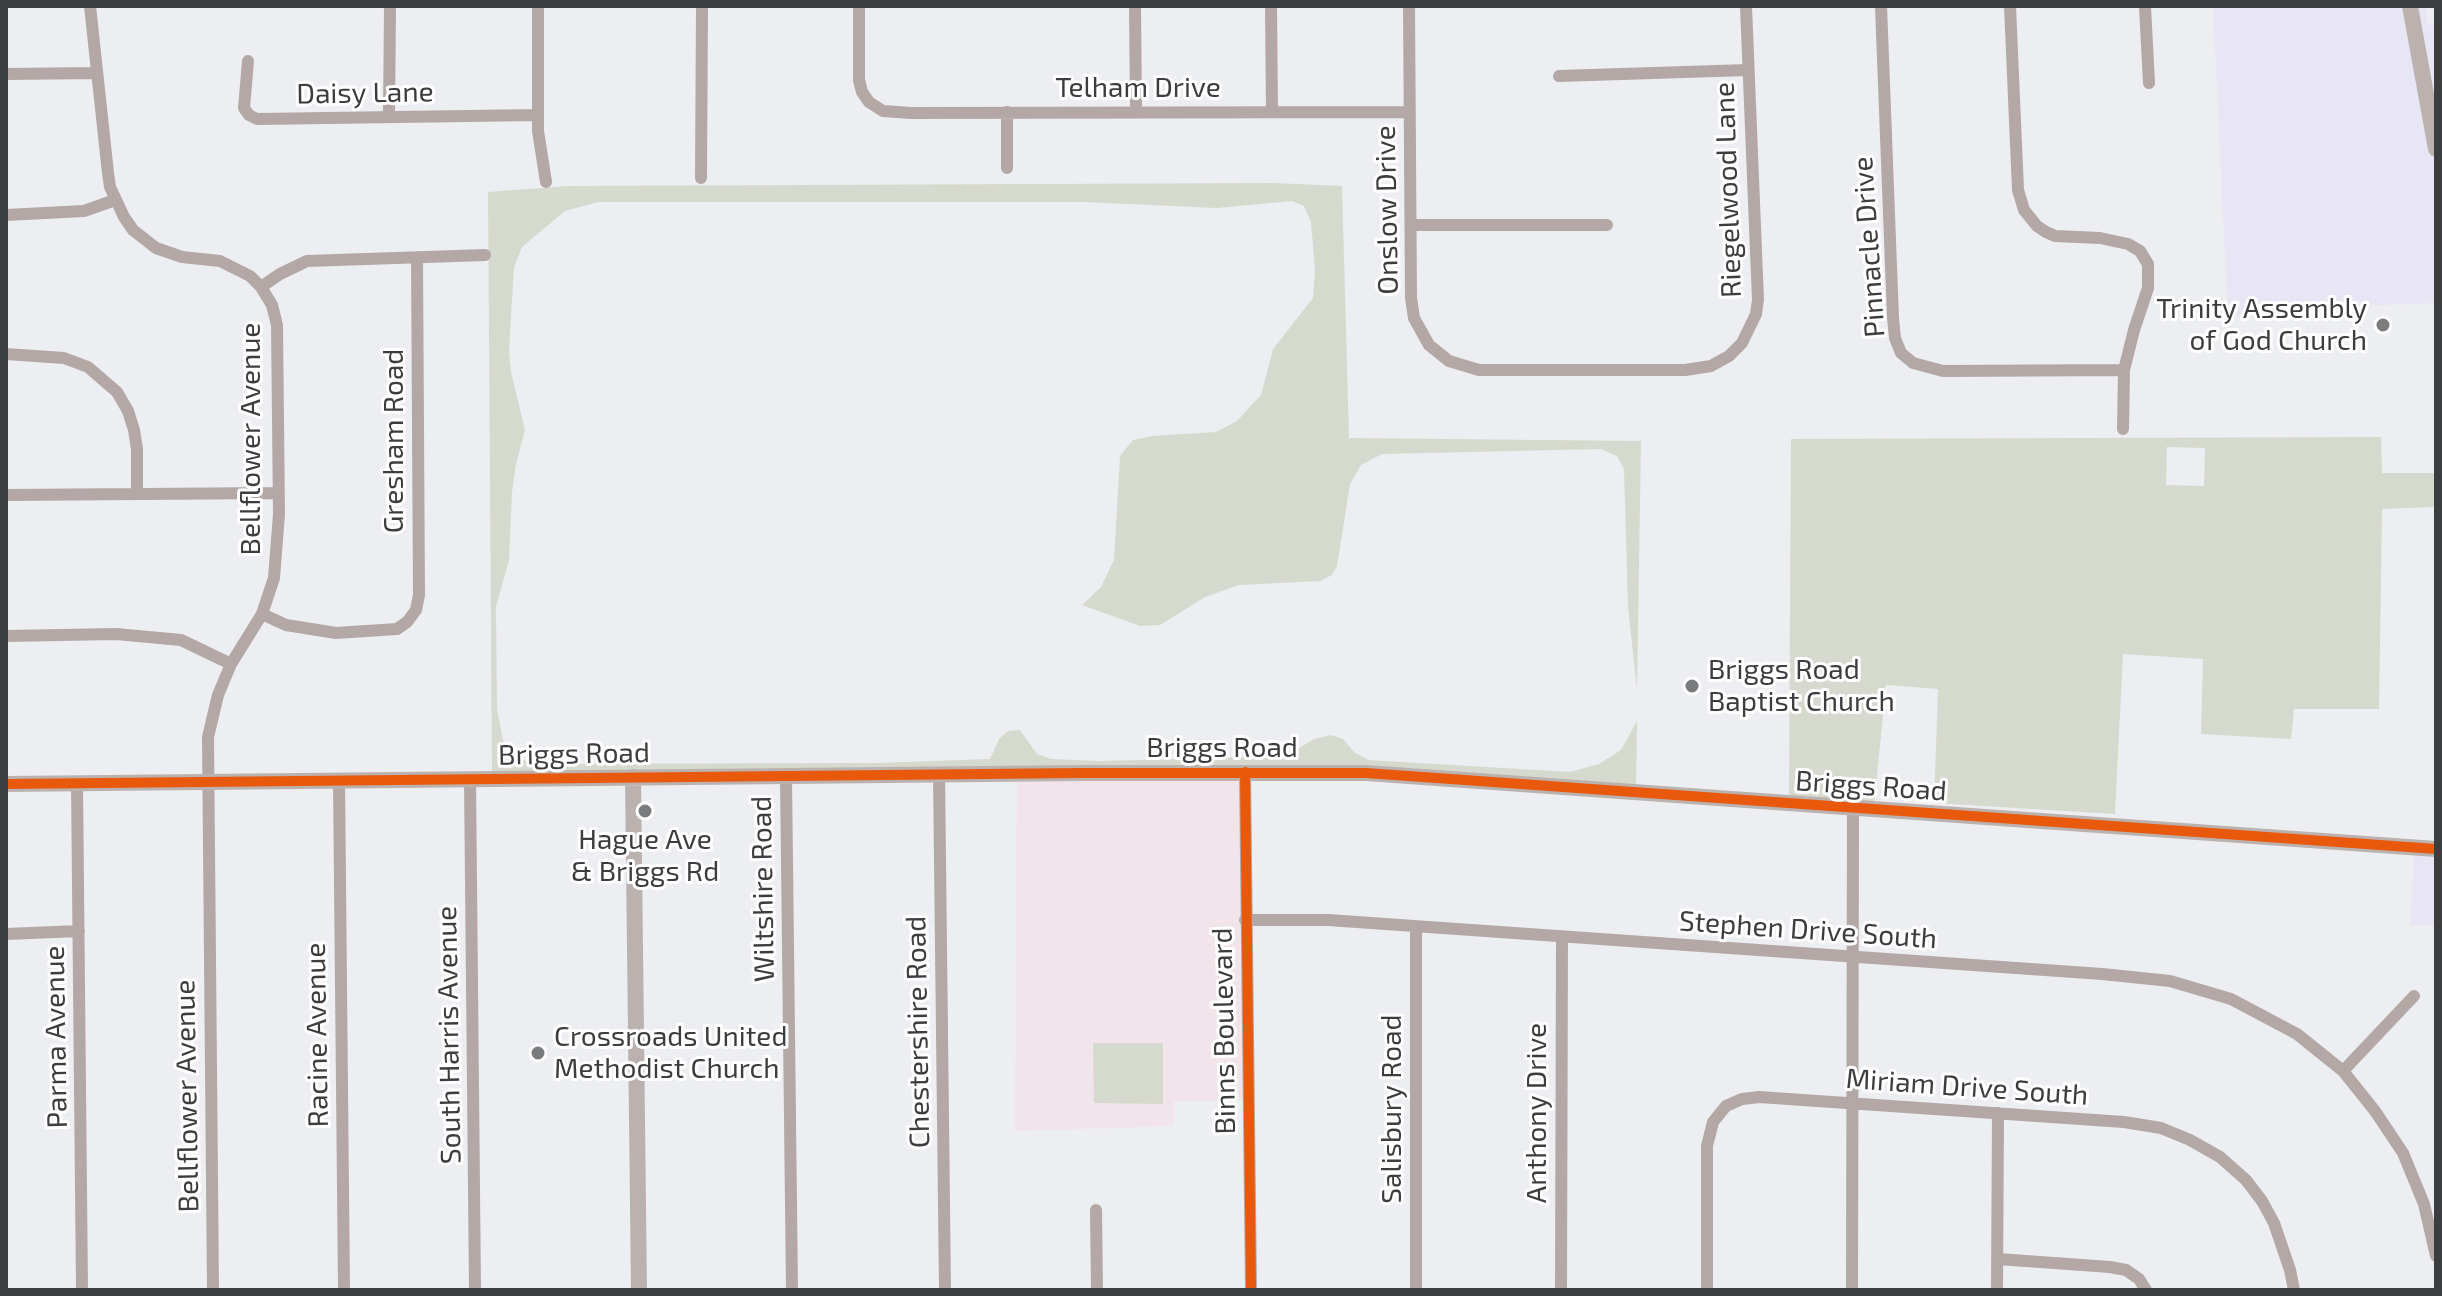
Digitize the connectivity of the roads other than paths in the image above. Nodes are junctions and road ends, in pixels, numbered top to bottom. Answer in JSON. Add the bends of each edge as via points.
{"nodes":[{"id":1,"x":90,"y":6,"type":"edge"},
{"id":2,"x":390,"y":6,"type":"edge"},
{"id":3,"x":538,"y":6,"type":"edge"},
{"id":4,"x":702,"y":6,"type":"edge"},
{"id":5,"x":859,"y":6,"type":"edge"},
{"id":6,"x":1135,"y":6,"type":"edge"},
{"id":7,"x":1271,"y":6,"type":"edge"},
{"id":8,"x":1409,"y":6,"type":"edge"},
{"id":9,"x":1746,"y":6,"type":"edge"},
{"id":10,"x":1881,"y":6,"type":"edge"},
{"id":11,"x":2010,"y":6,"type":"edge"},
{"id":12,"x":2145,"y":6,"type":"edge"},
{"id":13,"x":2410,"y":6,"type":"edge"},
{"id":14,"x":248,"y":61,"type":"dead end"},
{"id":15,"x":1748,"y":70,"type":"junction"},
{"id":16,"x":97,"y":73,"type":"junction"},
{"id":17,"x":6,"y":74,"type":"edge"},
{"id":18,"x":1559,"y":76,"type":"dead end"},
{"id":19,"x":2149,"y":83,"type":"dead end"},
{"id":20,"x":1136,"y":111,"type":"junction"},
{"id":21,"x":1007,"y":112,"type":"junction"},
{"id":22,"x":1272,"y":112,"type":"junction"},
{"id":23,"x":1410,"y":112,"type":"junction"},
{"id":24,"x":538,"y":115,"type":"junction"},
{"id":25,"x":389,"y":116,"type":"junction"},
{"id":26,"x":2434,"y":130,"type":"edge"},
{"id":27,"x":2436,"y":149,"type":"edge"},
{"id":28,"x":1007,"y":168,"type":"dead end"},
{"id":29,"x":701,"y":178,"type":"dead end"},
{"id":30,"x":546,"y":182,"type":"dead end"},
{"id":31,"x":115,"y":200,"type":"junction"},
{"id":32,"x":6,"y":215,"type":"edge"},
{"id":33,"x":1411,"y":225,"type":"junction"},
{"id":34,"x":1607,"y":225,"type":"dead end"},
{"id":35,"x":485,"y":255,"type":"dead end"},
{"id":36,"x":417,"y":257,"type":"junction"},
{"id":37,"x":261,"y":287,"type":"junction"},
{"id":38,"x":6,"y":354,"type":"edge"},
{"id":39,"x":1723,"y":360,"type":"joint"},
{"id":40,"x":2124,"y":370,"type":"junction"},
{"id":41,"x":2123,"y":429,"type":"dead end"},
{"id":42,"x":278,"y":493,"type":"junction"},
{"id":43,"x":137,"y":494,"type":"junction"},
{"id":44,"x":6,"y":495,"type":"edge"},
{"id":45,"x":262,"y":614,"type":"junction"},
{"id":46,"x":6,"y":636,"type":"edge"},
{"id":47,"x":231,"y":664,"type":"junction"},
{"id":48,"x":1245,"y":772,"type":"junction"},
{"id":49,"x":939,"y":774,"type":"junction"},
{"id":50,"x":786,"y":776,"type":"junction"},
{"id":51,"x":633,"y":777,"type":"junction"},
{"id":52,"x":470,"y":779,"type":"junction"},
{"id":53,"x":339,"y":780,"type":"junction"},
{"id":54,"x":208,"y":781,"type":"junction"},
{"id":55,"x":77,"y":783,"type":"junction"},
{"id":56,"x":6,"y":784,"type":"edge"},
{"id":57,"x":1853,"y":809,"type":"junction"},
{"id":58,"x":2436,"y":849,"type":"edge"},
{"id":59,"x":1245,"y":920,"type":"junction"},
{"id":60,"x":1416,"y":927,"type":"junction"},
{"id":61,"x":79,"y":931,"type":"junction"},
{"id":62,"x":6,"y":934,"type":"edge"},
{"id":63,"x":1562,"y":937,"type":"junction"},
{"id":64,"x":1853,"y":957,"type":"junction"},
{"id":65,"x":2414,"y":996,"type":"dead end"},
{"id":66,"x":2343,"y":1071,"type":"junction"},
{"id":67,"x":1852,"y":1103,"type":"junction"},
{"id":68,"x":1998,"y":1113,"type":"junction"},
{"id":69,"x":1096,"y":1210,"type":"dead end"},
{"id":70,"x":2436,"y":1256,"type":"edge"},
{"id":71,"x":1998,"y":1259,"type":"junction"},
{"id":72,"x":2143,"y":1284,"type":"edge"},
{"id":73,"x":82,"y":1290,"type":"edge"},
{"id":74,"x":213,"y":1290,"type":"edge"},
{"id":75,"x":344,"y":1290,"type":"edge"},
{"id":76,"x":475,"y":1290,"type":"edge"},
{"id":77,"x":639,"y":1290,"type":"edge"},
{"id":78,"x":792,"y":1290,"type":"edge"},
{"id":79,"x":945,"y":1290,"type":"edge"},
{"id":80,"x":1097,"y":1290,"type":"edge"},
{"id":81,"x":1251,"y":1290,"type":"edge"},
{"id":82,"x":1416,"y":1290,"type":"edge"},
{"id":83,"x":1561,"y":1290,"type":"edge"},
{"id":84,"x":1707,"y":1290,"type":"edge"},
{"id":85,"x":1852,"y":1290,"type":"edge"},
{"id":86,"x":1997,"y":1290,"type":"edge"},
{"id":87,"x":2294,"y":1290,"type":"edge"}],
"edges":[{"from":1,"to":16,"type":"street","name":"Bellflower Avenue"},
{"from":2,"to":25,"type":"street"},
{"from":3,"to":24,"type":"street"},
{"from":4,"to":29,"type":"street"},
{"from":5,"to":21,"type":"street","name":"Telham Drive","via":[[859,80],[869,102],[899,113]]},
{"from":6,"to":20,"type":"street"},
{"from":7,"to":22,"type":"street"},
{"from":8,"to":23,"type":"street","name":"Onslow Drive"},
{"from":9,"to":15,"type":"street","name":"Riegelwood Lane"},
{"from":10,"to":40,"type":"street","name":"Pinnacle Drive","via":[[1893,318],[1901,353],[1913,363],[1943,371]]},
{"from":11,"to":40,"type":"street","via":[[2018,190],[2024,210],[2055,236],[2121,241],[2135,246],[2148,264],[2148,288]]},
{"from":12,"to":19,"type":"street"},
{"from":13,"to":26,"type":"street"},
{"from":14,"to":25,"type":"street","name":"Daisy Lane","via":[[244,108],[257,119]]},
{"from":15,"to":18,"type":"street"},
{"from":15,"to":39,"type":"street","name":"Riegelwood Lane","via":[[1758,300],[1751,328]]},
{"from":16,"to":17,"type":"street"},
{"from":16,"to":31,"type":"street","name":"Bellflower Avenue"},
{"from":20,"to":21,"type":"street","name":"Telham Drive"},
{"from":20,"to":22,"type":"street","name":"Telham Drive"},
{"from":21,"to":28,"type":"street"},
{"from":22,"to":23,"type":"street","name":"Telham Drive"},
{"from":23,"to":33,"type":"street","name":"Onslow Drive"},
{"from":24,"to":25,"type":"street","name":"Daisy Lane"},
{"from":24,"to":30,"type":"street"},
{"from":26,"to":27,"type":"street"},
{"from":31,"to":32,"type":"street","via":[[84,211]]},
{"from":31,"to":37,"type":"street","name":"Bellflower Avenue","via":[[133,230],[156,248],[232,265]]},
{"from":33,"to":34,"type":"street"},
{"from":33,"to":39,"type":"street","name":"Onslow Drive","via":[[1414,318],[1429,345],[1460,366],[1685,370]]},
{"from":35,"to":36,"type":"street"},
{"from":36,"to":37,"type":"street","via":[[307,261]]},
{"from":36,"to":45,"type":"street","name":"Gresham Road","via":[[416,610],[397,629],[384,632],[336,633],[286,625]]},
{"from":37,"to":42,"type":"street","name":"Bellflower Avenue","via":[[277,325]]},
{"from":38,"to":43,"type":"street","via":[[64,358],[88,367],[117,392],[134,430]]},
{"from":40,"to":41,"type":"street"},
{"from":42,"to":43,"type":"street"},
{"from":42,"to":45,"type":"street","name":"Bellflower Avenue","via":[[277,562]]},
{"from":43,"to":44,"type":"street"},
{"from":45,"to":47,"type":"street","name":"Bellflower Avenue"},
{"from":46,"to":47,"type":"street","via":[[116,634],[181,640]]},
{"from":47,"to":54,"type":"street","name":"Bellflower Avenue","via":[[211,716]]},
{"from":48,"to":49,"type":"street","name":"Briggs Road"},
{"from":48,"to":57,"type":"street","name":"Briggs Road","via":[[1393,775]]},
{"from":48,"to":59,"type":"street","name":"Binns Boulevard"},
{"from":49,"to":50,"type":"street","name":"Briggs Road"},
{"from":49,"to":79,"type":"street","name":"Chestershire Road"},
{"from":50,"to":51,"type":"street","name":"Briggs Road"},
{"from":50,"to":78,"type":"street","name":"Wiltshire Road"},
{"from":51,"to":52,"type":"street","name":"Briggs Road"},
{"from":51,"to":77,"type":"street"},
{"from":52,"to":53,"type":"street","name":"Briggs Road"},
{"from":52,"to":76,"type":"street","name":"South Harris Avenue"},
{"from":53,"to":54,"type":"street","name":"Briggs Road"},
{"from":53,"to":75,"type":"street","name":"Racine Avenue"},
{"from":54,"to":55,"type":"street","name":"Briggs Road"},
{"from":54,"to":74,"type":"street","name":"Bellflower Avenue"},
{"from":55,"to":56,"type":"street","name":"Briggs Road"},
{"from":55,"to":61,"type":"street","name":"Parma Avenue"},
{"from":57,"to":58,"type":"street","name":"Briggs Road"},
{"from":57,"to":64,"type":"street"},
{"from":59,"to":60,"type":"street","name":"Stephen Drive South"},
{"from":59,"to":81,"type":"street","name":"Binns Boulevard"},
{"from":60,"to":63,"type":"street","name":"Stephen Drive South"},
{"from":60,"to":82,"type":"street","name":"Salisbury Road"},
{"from":61,"to":62,"type":"street"},
{"from":61,"to":73,"type":"street","name":"Parma Avenue"},
{"from":63,"to":64,"type":"street","name":"Stephen Drive South"},
{"from":63,"to":83,"type":"street","name":"Anthony Drive"},
{"from":64,"to":66,"type":"street","name":"Stephen Drive South","via":[[2170,981],[2231,999],[2297,1034]]},
{"from":64,"to":67,"type":"street"},
{"from":65,"to":66,"type":"street"},
{"from":66,"to":70,"type":"street","name":"Stephen Drive South","via":[[2403,1153],[2424,1204]]},
{"from":67,"to":68,"type":"street","name":"Miriam Drive South"},
{"from":67,"to":84,"type":"street","name":"Miriam Drive South","via":[[1742,1099],[1726,1106],[1713,1122],[1707,1146]]},
{"from":67,"to":85,"type":"street"},
{"from":68,"to":71,"type":"street"},
{"from":68,"to":87,"type":"street","name":"Miriam Drive South","via":[[2161,1128],[2220,1157],[2262,1201],[2283,1246]]},
{"from":69,"to":80,"type":"street"},
{"from":71,"to":72,"type":"street","via":[[2110,1267],[2126,1270]]},
{"from":71,"to":86,"type":"street"}]}
